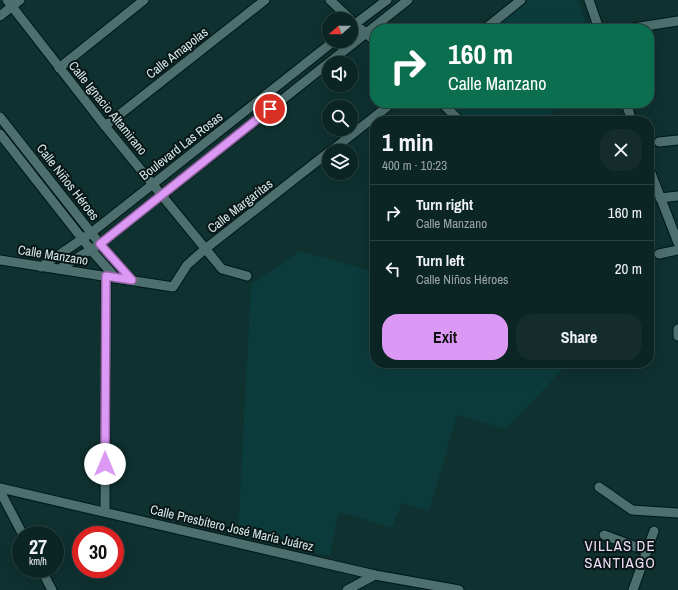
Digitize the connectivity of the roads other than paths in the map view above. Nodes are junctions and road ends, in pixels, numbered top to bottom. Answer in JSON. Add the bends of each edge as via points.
{"nodes":[{"id":1,"x":20,"y":0,"type":"edge"},
{"id":2,"x":144,"y":0,"type":"edge"},
{"id":3,"x":266,"y":0,"type":"edge"},
{"id":4,"x":330,"y":0,"type":"edge"},
{"id":5,"x":387,"y":0,"type":"edge"},
{"id":6,"x":408,"y":0,"type":"edge"},
{"id":7,"x":521,"y":0,"type":"edge"},
{"id":8,"x":589,"y":0,"type":"edge"},
{"id":9,"x":9,"y":3,"type":"edge"},
{"id":10,"x":342,"y":12,"type":"edge"},
{"id":11,"x":0,"y":16,"type":"edge"},
{"id":12,"x":358,"y":18,"type":"edge"},
{"id":13,"x":678,"y":22,"type":"edge"},
{"id":14,"x":377,"y":24,"type":"edge"},
{"id":15,"x":491,"y":24,"type":"edge"},
{"id":16,"x":597,"y":24,"type":"edge"},
{"id":17,"x":654,"y":25,"type":"edge"},
{"id":18,"x":358,"y":27,"type":"edge"},
{"id":19,"x":370,"y":29,"type":"edge"},
{"id":20,"x":365,"y":33,"type":"junction"},
{"id":21,"x":370,"y":37,"type":"edge"},
{"id":22,"x":325,"y":48,"type":"edge"},
{"id":23,"x":59,"y":68,"type":"junction"},
{"id":24,"x":386,"y":108,"type":"edge"},
{"id":25,"x":447,"y":108,"type":"edge"},
{"id":26,"x":376,"y":116,"type":"edge"},
{"id":27,"x":455,"y":116,"type":"edge"},
{"id":28,"x":0,"y":117,"type":"edge"},
{"id":29,"x":370,"y":120,"type":"edge"},
{"id":30,"x":105,"y":126,"type":"junction"},
{"id":31,"x":0,"y":134,"type":"edge"},
{"id":32,"x":678,"y":140,"type":"edge"},
{"id":33,"x":659,"y":142,"type":"dead end"},
{"id":34,"x":340,"y":144,"type":"edge"},
{"id":35,"x":322,"y":158,"type":"edge"},
{"id":36,"x":654,"y":182,"type":"edge"},
{"id":37,"x":153,"y":184,"type":"junction"},
{"id":38,"x":162,"y":195,"type":"junction"},
{"id":39,"x":678,"y":196,"type":"edge"},
{"id":40,"x":660,"y":198,"type":"junction"},
{"id":41,"x":91,"y":233,"type":"junction"},
{"id":42,"x":83,"y":238,"type":"junction"},
{"id":43,"x":678,"y":242,"type":"edge"},
{"id":44,"x":100,"y":244,"type":"junction"},
{"id":45,"x":205,"y":249,"type":"junction"},
{"id":46,"x":91,"y":250,"type":"junction"},
{"id":47,"x":678,"y":250,"type":"edge"},
{"id":48,"x":658,"y":254,"type":"dead end"},
{"id":49,"x":0,"y":260,"type":"edge"},
{"id":50,"x":41,"y":267,"type":"junction"},
{"id":51,"x":59,"y":269,"type":"junction"},
{"id":52,"x":106,"y":276,"type":"junction"},
{"id":53,"x":247,"y":276,"type":"dead end"},
{"id":54,"x":116,"y":278,"type":"junction"},
{"id":55,"x":132,"y":280,"type":"junction"},
{"id":56,"x":174,"y":286,"type":"joint"},
{"id":57,"x":678,"y":329,"type":"edge"},
{"id":58,"x":678,"y":336,"type":"edge"},
{"id":59,"x":599,"y":487,"type":"dead end"},
{"id":60,"x":0,"y":489,"type":"edge"},
{"id":61,"x":105,"y":511,"type":"junction"},
{"id":62,"x":678,"y":513,"type":"edge"},
{"id":63,"x":18,"y":526,"type":"edge"},
{"id":64,"x":654,"y":530,"type":"dead end"},
{"id":65,"x":604,"y":535,"type":"dead end"},
{"id":66,"x":647,"y":550,"type":"junction"},
{"id":67,"x":375,"y":575,"type":"junction"},
{"id":68,"x":46,"y":578,"type":"edge"},
{"id":69,"x":415,"y":586,"type":"edge"},
{"id":70,"x":52,"y":590,"type":"edge"},
{"id":71,"x":347,"y":590,"type":"edge"},
{"id":72,"x":459,"y":590,"type":"edge"},
{"id":73,"x":633,"y":590,"type":"edge"}],
"edges":[{"from":1,"to":9,"type":"street"},
{"from":2,"to":23,"type":"street"},
{"from":3,"to":30,"type":"street","name":"Calle Amapolas"},
{"from":4,"to":10,"type":"street"},
{"from":5,"to":12,"type":"street"},
{"from":6,"to":14,"type":"street","name":"Boulevard Las Rosas"},
{"from":7,"to":15,"type":"street"},
{"from":8,"to":16,"type":"street"},
{"from":9,"to":11,"type":"street"},
{"from":9,"to":23,"type":"street","name":"Calle Ignacio Altamirano"},
{"from":13,"to":17,"type":"street"},
{"from":18,"to":20,"type":"street"},
{"from":19,"to":20,"type":"street","name":"Boulevard Las Rosas"},
{"from":20,"to":21,"type":"street"},
{"from":20,"to":38,"type":"street","name":"Boulevard Las Rosas"},
{"from":22,"to":37,"type":"street","name":"Boulevard Las Rosas"},
{"from":23,"to":30,"type":"street","name":"Calle Ignacio Altamirano"},
{"from":24,"to":26,"type":"street","name":"Calle Margaritas"},
{"from":25,"to":27,"type":"street"},
{"from":28,"to":41,"type":"street","name":"Calle Niños Héroes"},
{"from":29,"to":34,"type":"street","name":"Calle Margaritas"},
{"from":30,"to":37,"type":"street","name":"Calle Ignacio Altamirano"},
{"from":31,"to":42,"type":"street","name":"Calle Niños Héroes"},
{"from":32,"to":33,"type":"street"},
{"from":35,"to":45,"type":"street","name":"Calle Margaritas"},
{"from":36,"to":40,"type":"street"},
{"from":37,"to":38,"type":"street","name":"Calle Ignacio Altamirano"},
{"from":37,"to":41,"type":"street","name":"Boulevard Las Rosas"},
{"from":38,"to":44,"type":"street","name":"Boulevard Las Rosas"},
{"from":38,"to":45,"type":"street","name":"Calle Ignacio Altamirano"},
{"from":39,"to":40,"type":"street"},
{"from":40,"to":43,"type":"street"},
{"from":41,"to":42,"type":"street","name":"Boulevard Las Rosas"},
{"from":41,"to":44,"type":"street","name":"Calle Niños Héroes"},
{"from":42,"to":46,"type":"street","name":"Calle Niños Héroes"},
{"from":42,"to":50,"type":"street","name":"Boulevard Las Rosas"},
{"from":44,"to":46,"type":"street","name":"Boulevard Las Rosas"},
{"from":44,"to":55,"type":"street","name":"Calle Niños Héroes"},
{"from":45,"to":53,"type":"street","name":"Calle Ignacio Altamirano","via":[[222,269]]},
{"from":45,"to":56,"type":"street","name":"Calle Margaritas","via":[[188,266]]},
{"from":46,"to":51,"type":"street","name":"Boulevard Las Rosas"},
{"from":46,"to":54,"type":"street","name":"Calle Niños Héroes"},
{"from":47,"to":48,"type":"street"},
{"from":49,"to":50,"type":"street","name":"Calle Manzano"},
{"from":50,"to":51,"type":"street","name":"Calle Manzano"},
{"from":51,"to":52,"type":"street","name":"Calle Manzano"},
{"from":52,"to":54,"type":"street","name":"Calle Manzano"},
{"from":52,"to":61,"type":"street"},
{"from":54,"to":55,"type":"street","name":"Calle Manzano"},
{"from":55,"to":56,"type":"street","name":"Calle Manzano"},
{"from":57,"to":58,"type":"street"},
{"from":59,"to":62,"type":"street","via":[[632,510]]},
{"from":60,"to":61,"type":"street","name":"Calle Presbítero José María Juárez"},
{"from":60,"to":63,"type":"street"},
{"from":61,"to":67,"type":"street","name":"Calle Presbítero José María Juárez"},
{"from":64,"to":66,"type":"street"},
{"from":65,"to":66,"type":"street"},
{"from":66,"to":73,"type":"street"},
{"from":67,"to":69,"type":"street","name":"Calle Presbítero José María Juárez"},
{"from":67,"to":71,"type":"street"},
{"from":68,"to":70,"type":"street"},
{"from":69,"to":72,"type":"street","name":"Calle Presbítero José María Juárez"}]}
